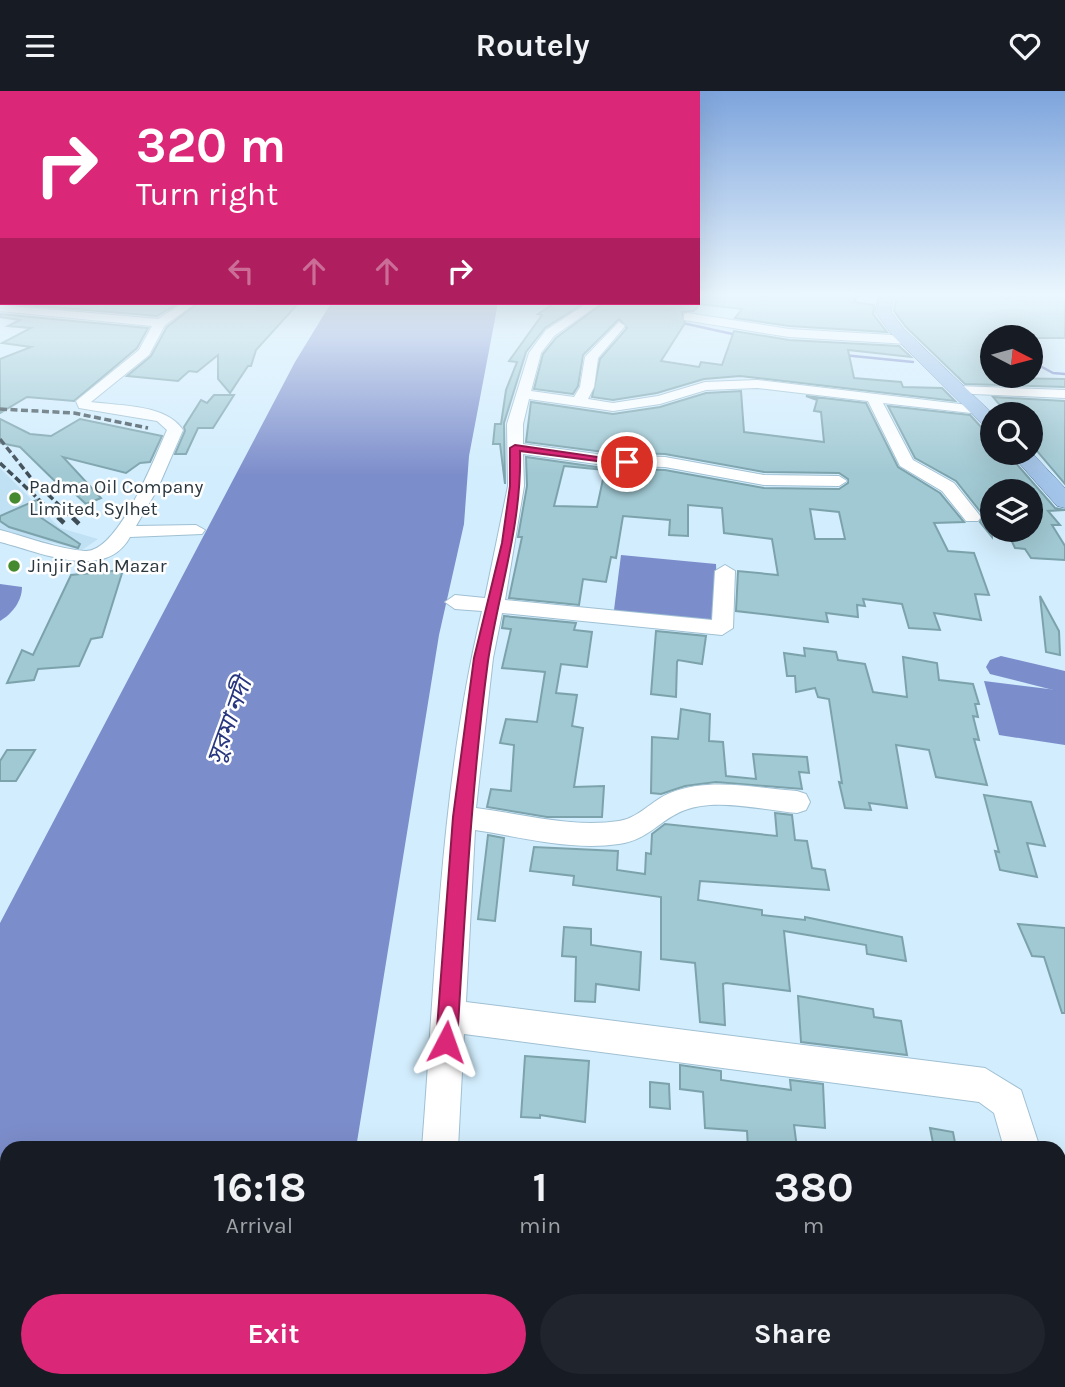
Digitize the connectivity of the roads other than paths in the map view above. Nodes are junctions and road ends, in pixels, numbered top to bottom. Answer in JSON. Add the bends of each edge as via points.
{"nodes":[{"id":1,"x":142,"y":353,"type":"edge"},
{"id":2,"x":535,"y":353,"type":"edge"},
{"id":3,"x":595,"y":353,"type":"edge"},
{"id":4,"x":921,"y":353,"type":"edge"},
{"id":5,"x":958,"y":390,"type":"junction"},
{"id":6,"x":522,"y":394,"type":"junction"},
{"id":7,"x":1065,"y":394,"type":"edge"},
{"id":8,"x":874,"y":399,"type":"junction"},
{"id":9,"x":579,"y":403,"type":"junction"},
{"id":10,"x":980,"y":411,"type":"edge"},
{"id":11,"x":980,"y":416,"type":"edge"},
{"id":12,"x":515,"y":448,"type":"junction"},
{"id":13,"x":1031,"y":465,"type":"edge"},
{"id":14,"x":839,"y":481,"type":"dead end"},
{"id":15,"x":1065,"y":501,"type":"edge"},
{"id":16,"x":972,"y":517,"type":"dead end"},
{"id":17,"x":196,"y":530,"type":"dead end"},
{"id":18,"x":124,"y":531,"type":"junction"},
{"id":19,"x":0,"y":536,"type":"edge"},
{"id":20,"x":725,"y":571,"type":"dead end"},
{"id":21,"x":455,"y":602,"type":"dead end"},
{"id":22,"x":495,"y":604,"type":"junction"},
{"id":23,"x":797,"y":802,"type":"dead end"},
{"id":24,"x":462,"y":817,"type":"junction"},
{"id":25,"x":448,"y":1016,"type":"junction"},
{"id":26,"x":440,"y":1141,"type":"edge"},
{"id":27,"x":1020,"y":1141,"type":"edge"}],
"edges":[{"from":1,"to":18,"type":"street","via":[[83,401],[95,408],[160,417],[174,426],[148,490]]},
{"from":2,"to":6,"type":"street"},
{"from":3,"to":9,"type":"street"},
{"from":4,"to":5,"type":"main road"},
{"from":5,"to":7,"type":"street"},
{"from":5,"to":10,"type":"main road"},
{"from":6,"to":9,"type":"street"},
{"from":6,"to":12,"type":"street"},
{"from":8,"to":9,"type":"street","via":[[757,384],[705,386],[631,406]]},
{"from":8,"to":11,"type":"street"},
{"from":8,"to":16,"type":"street","via":[[906,463],[948,487]]},
{"from":12,"to":14,"type":"street","via":[[604,460],[665,462],[764,480]]},
{"from":12,"to":22,"type":"street","via":[[514,498]]},
{"from":13,"to":15,"type":"main road"},
{"from":17,"to":18,"type":"street"},
{"from":18,"to":19,"type":"street","via":[[117,544],[86,557]]},
{"from":20,"to":22,"type":"street","via":[[722,628]]},
{"from":21,"to":22,"type":"street"},
{"from":22,"to":24,"type":"street","via":[[482,658]]},
{"from":23,"to":24,"type":"street","via":[[682,798],[660,809],[645,826],[618,834]]},
{"from":24,"to":25,"type":"street"},
{"from":25,"to":26,"type":"street"},
{"from":25,"to":27,"type":"street","via":[[985,1085],[1009,1102]]}]}
